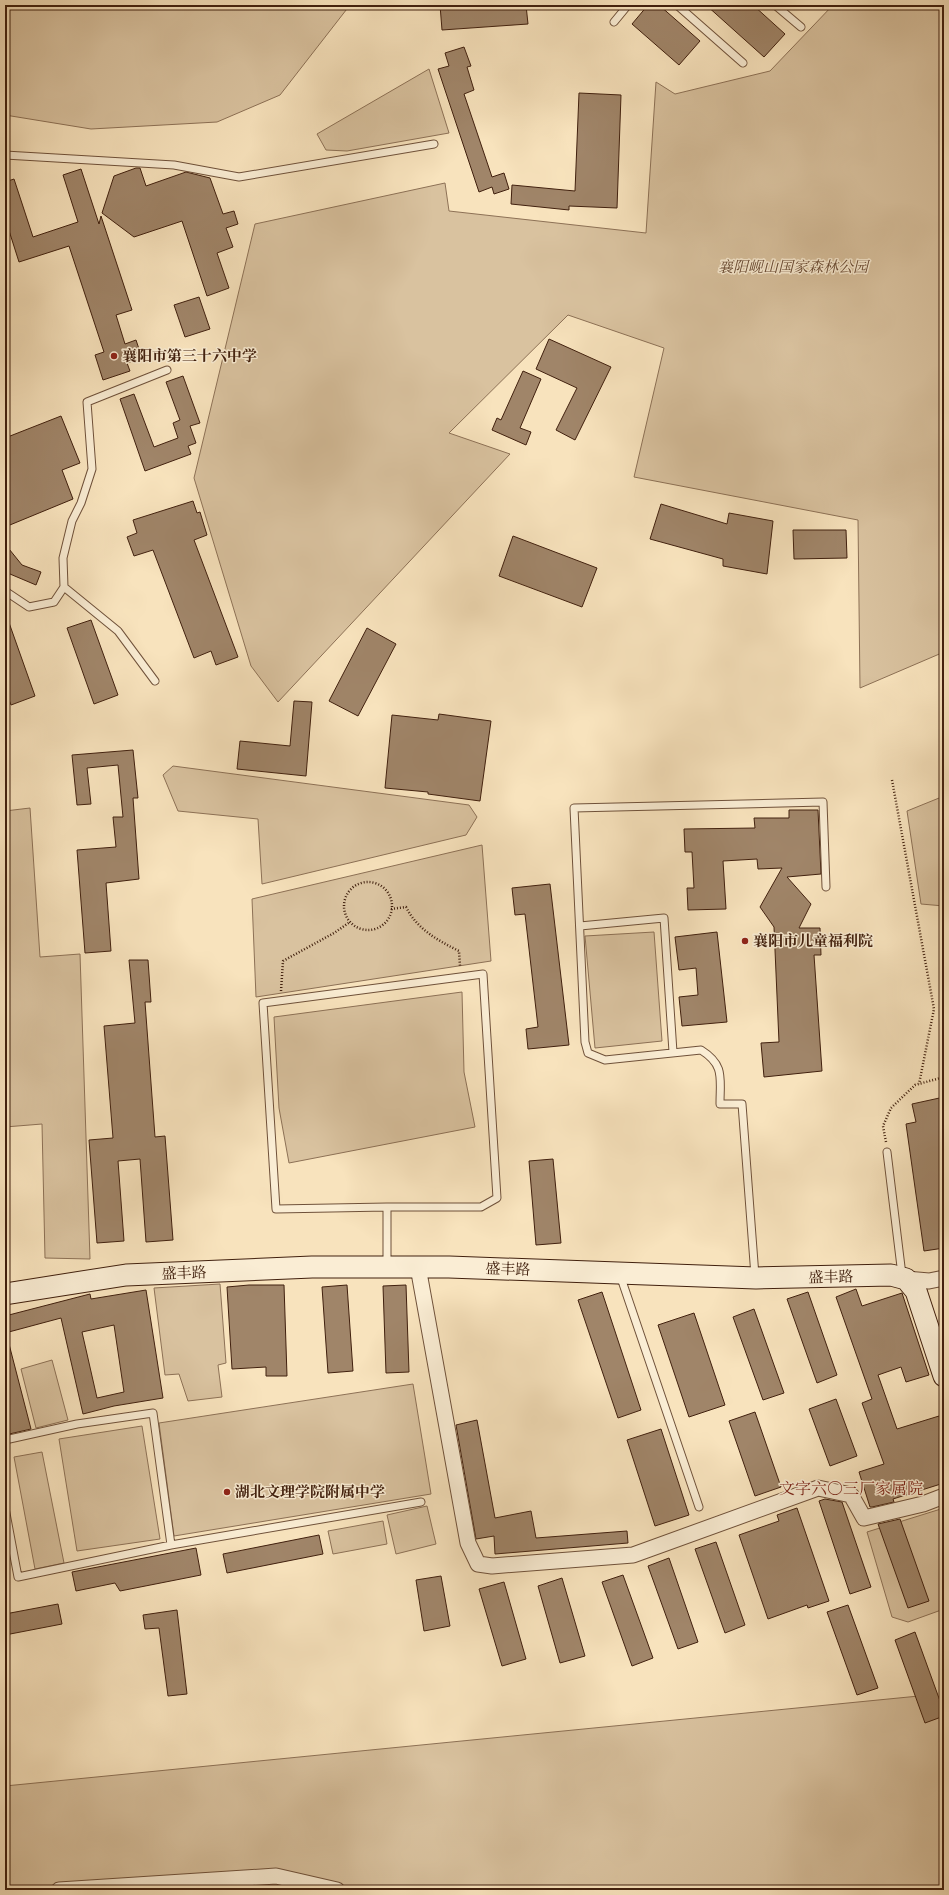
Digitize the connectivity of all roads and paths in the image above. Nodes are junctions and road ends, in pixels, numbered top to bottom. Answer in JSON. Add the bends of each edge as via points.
{"nodes":[{"id":1,"x":628,"y":5,"type":"edge"},
{"id":2,"x":677,"y":5,"type":"edge"},
{"id":3,"x":775,"y":5,"type":"edge"},
{"id":4,"x":614,"y":22,"type":"dead end"},
{"id":5,"x":801,"y":27,"type":"dead end"},
{"id":6,"x":743,"y":63,"type":"dead end"},
{"id":7,"x":434,"y":144,"type":"dead end"},
{"id":8,"x":5,"y":155,"type":"edge"},
{"id":9,"x":5,"y":364,"type":"edge"},
{"id":10,"x":167,"y":370,"type":"dead end"},
{"id":11,"x":5,"y":389,"type":"edge"},
{"id":12,"x":64,"y":587,"type":"junction"},
{"id":13,"x":5,"y":591,"type":"edge"},
{"id":14,"x":154,"y":681,"type":"dead end"},
{"id":15,"x":892,"y":780,"type":"dead end"},
{"id":16,"x":826,"y":887,"type":"dead end"},
{"id":17,"x":391,"y":909,"type":"junction"},
{"id":18,"x":350,"y":922,"type":"junction"},
{"id":19,"x":580,"y":926,"type":"junction"},
{"id":20,"x":462,"y":977,"type":"junction"},
{"id":21,"x":281,"y":1000,"type":"junction"},
{"id":22,"x":673,"y":1052,"type":"junction"},
{"id":23,"x":944,"y":1077,"type":"edge"},
{"id":24,"x":919,"y":1084,"type":"junction"},
{"id":25,"x":887,"y":1152,"type":"joint"},
{"id":26,"x":387,"y":1207,"type":"junction"},
{"id":27,"x":387,"y":1267,"type":"junction"},
{"id":28,"x":418,"y":1267,"type":"junction"},
{"id":29,"x":619,"y":1273,"type":"junction"},
{"id":30,"x":756,"y":1278,"type":"junction"},
{"id":31,"x":904,"y":1278,"type":"junction"},
{"id":32,"x":944,"y":1278,"type":"edge"},
{"id":33,"x":5,"y":1294,"type":"edge"},
{"id":34,"x":944,"y":1376,"type":"edge"},
{"id":35,"x":5,"y":1440,"type":"edge"},
{"id":36,"x":944,"y":1496,"type":"edge"},
{"id":37,"x":421,"y":1502,"type":"dead end"},
{"id":38,"x":699,"y":1507,"type":"dead end"},
{"id":39,"x":5,"y":1508,"type":"edge"},
{"id":40,"x":171,"y":1545,"type":"junction"},
{"id":41,"x":59,"y":1890,"type":"edge"},
{"id":42,"x":337,"y":1890,"type":"edge"}],
"edges":[{"from":1,"to":4,"type":"lane"},
{"from":2,"to":6,"type":"lane"},
{"from":3,"to":5,"type":"lane"},
{"from":7,"to":8,"type":"lane","via":[[239,177],[174,164]]},
{"from":9,"to":11,"type":"lane"},
{"from":10,"to":12,"type":"lane","via":[[87,402],[92,469],[72,521],[63,558]]},
{"from":12,"to":13,"type":"lane","via":[[54,602],[29,606]]},
{"from":12,"to":14,"type":"lane","via":[[118,631]]},
{"from":15,"to":24,"type":"path","via":[[934,1009]]},
{"from":16,"to":19,"type":"lane","via":[[823,802],[574,808]]},
{"from":17,"to":18,"type":"path","via":[[386,921],[375,929],[362,929]]},
{"from":17,"to":18,"type":"path","via":[[391,901],[383,888],[368,882],[361,884],[348,893],[345,900],[346,915]]},
{"from":17,"to":20,"type":"path","via":[[406,907],[411,916],[431,936],[459,951]]},
{"from":18,"to":21,"type":"path","via":[[284,961]]},
{"from":19,"to":22,"type":"lane","via":[[585,1042],[588,1053],[605,1060]]},
{"from":19,"to":22,"type":"lane","via":[[664,918]]},
{"from":20,"to":21,"type":"lane"},
{"from":20,"to":26,"type":"lane","via":[[483,974],[497,1198],[481,1207]]},
{"from":21,"to":26,"type":"lane","via":[[263,1003],[276,1209]]},
{"from":22,"to":30,"type":"lane","via":[[701,1050],[713,1057],[720,1068],[720,1104],[742,1104]]},
{"from":23,"to":24,"type":"path"},
{"from":24,"to":25,"type":"path","via":[[891,1108],[883,1126]]},
{"from":25,"to":31,"type":"lane"},
{"from":26,"to":27,"type":"lane"},
{"from":27,"to":28,"type":"street","name":"盛丰路"},
{"from":27,"to":33,"type":"street","name":"盛丰路","via":[[312,1267],[126,1275]]},
{"from":28,"to":29,"type":"street","name":"盛丰路"},
{"from":28,"to":36,"type":"street","via":[[468,1543],[478,1564],[492,1566],[633,1555],[818,1488],[851,1495],[864,1518],[923,1504]]},
{"from":29,"to":30,"type":"street","name":"盛丰路"},
{"from":29,"to":38,"type":"lane"},
{"from":30,"to":31,"type":"street","name":"盛丰路"},
{"from":31,"to":32,"type":"street","via":[[929,1281]]},
{"from":31,"to":34,"type":"street","via":[[916,1291]]},
{"from":35,"to":40,"type":"lane","via":[[77,1424],[153,1413]]},
{"from":37,"to":40,"type":"lane"},
{"from":39,"to":40,"type":"lane","via":[[18,1577]]},
{"from":41,"to":42,"type":"street","via":[[276,1876]]}]}
